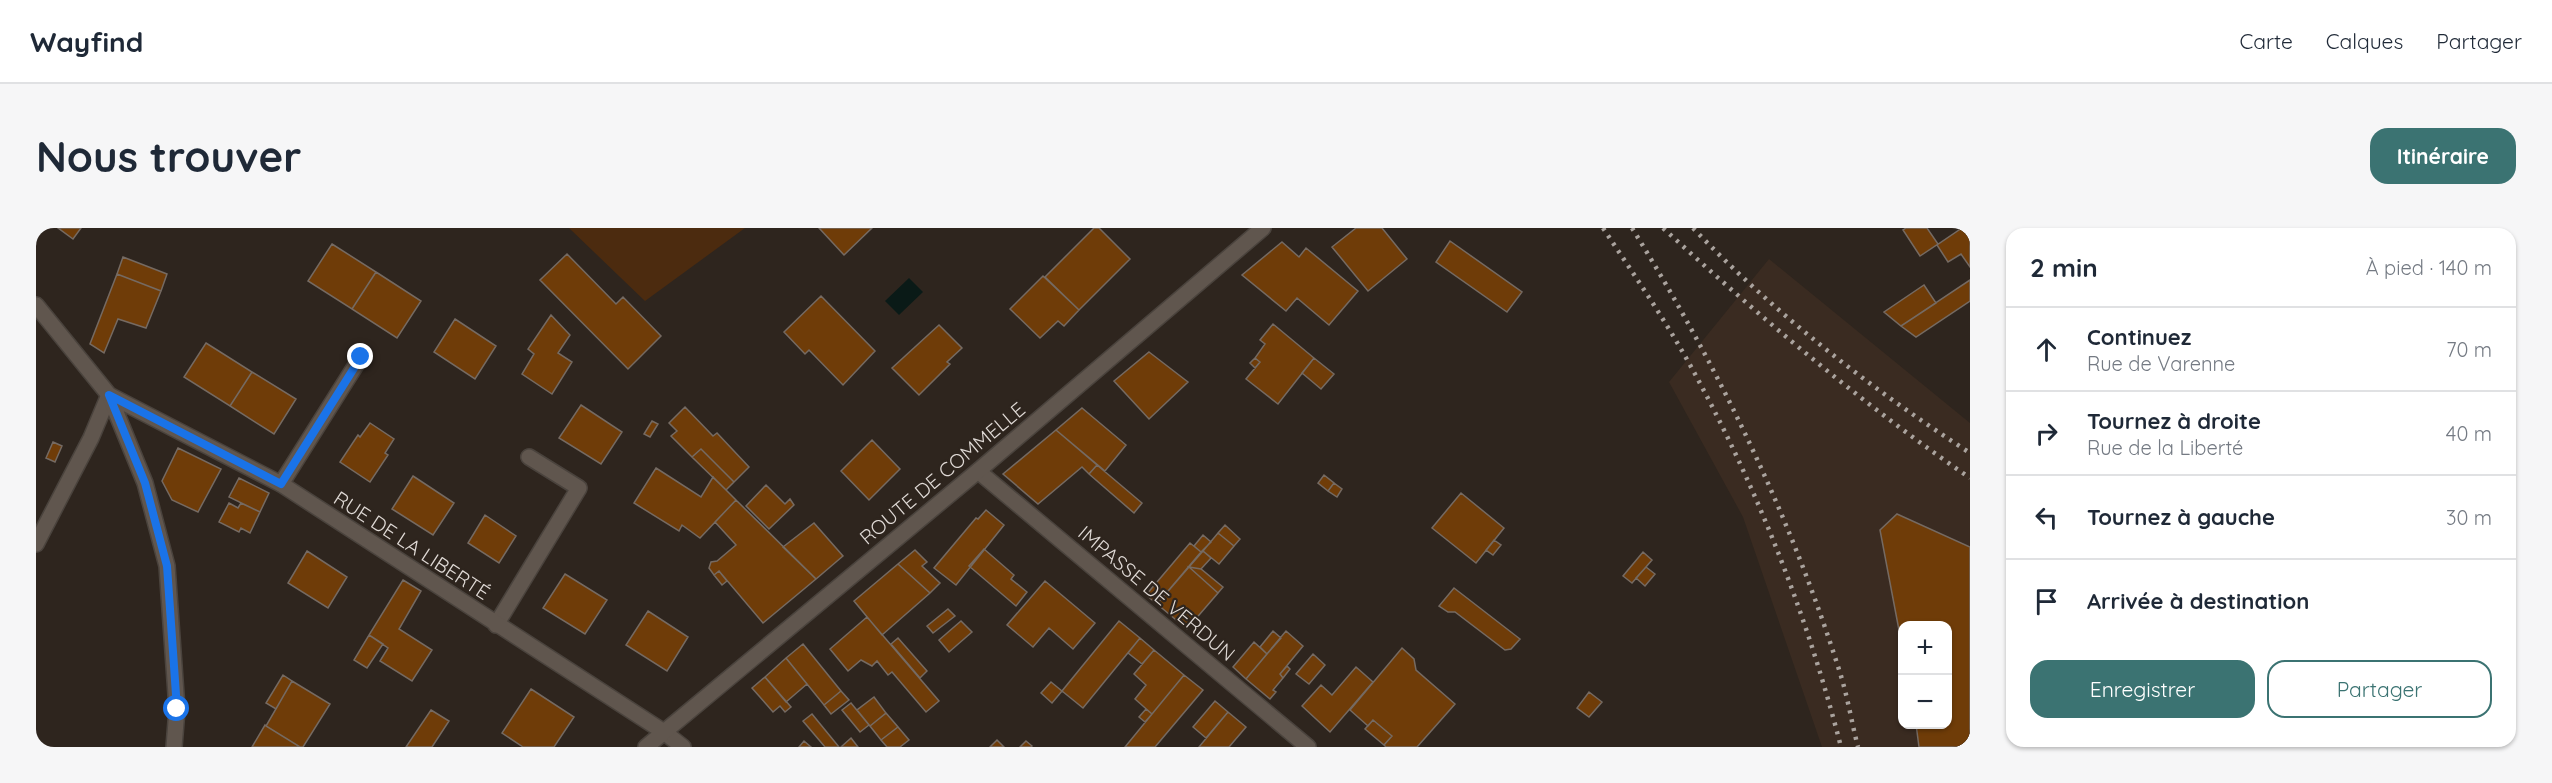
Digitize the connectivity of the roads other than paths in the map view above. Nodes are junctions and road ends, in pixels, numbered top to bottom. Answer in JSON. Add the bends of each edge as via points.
{"nodes":[{"id":1,"x":1263,"y":228,"type":"edge"},
{"id":2,"x":36,"y":305,"type":"edge"},
{"id":3,"x":361,"y":357,"type":"dead end"},
{"id":4,"x":109,"y":395,"type":"junction"},
{"id":5,"x":529,"y":457,"type":"dead end"},
{"id":6,"x":978,"y":471,"type":"junction"},
{"id":7,"x":281,"y":484,"type":"junction"},
{"id":8,"x":36,"y":544,"type":"edge"},
{"id":9,"x":496,"y":625,"type":"junction"},
{"id":10,"x":664,"y":732,"type":"junction"},
{"id":11,"x":174,"y":747,"type":"edge"},
{"id":12,"x":646,"y":747,"type":"edge"},
{"id":13,"x":682,"y":747,"type":"edge"},
{"id":14,"x":1308,"y":747,"type":"edge"}],
"edges":[{"from":1,"to":6,"type":"street","name":"ROUTE DE COMMELLE"},
{"from":2,"to":4,"type":"street"},
{"from":3,"to":7,"type":"street"},
{"from":4,"to":7,"type":"street","name":"RUE DE LA LIBERTÉ"},
{"from":4,"to":8,"type":"street"},
{"from":4,"to":11,"type":"street","via":[[145,483],[167,566],[177,709]]},
{"from":5,"to":9,"type":"street","via":[[579,488]]},
{"from":6,"to":10,"type":"street","name":"ROUTE DE COMMELLE"},
{"from":6,"to":14,"type":"street","name":"IMPASSE DE VERDUN"},
{"from":7,"to":9,"type":"street","name":"RUE DE LA LIBERTÉ"},
{"from":9,"to":10,"type":"street","name":"RUE DE LA LIBERTÉ"},
{"from":10,"to":12,"type":"street","name":"ROUTE DE COMMELLE"},
{"from":10,"to":13,"type":"street","name":"RUE DE LA LIBERTÉ"}]}
